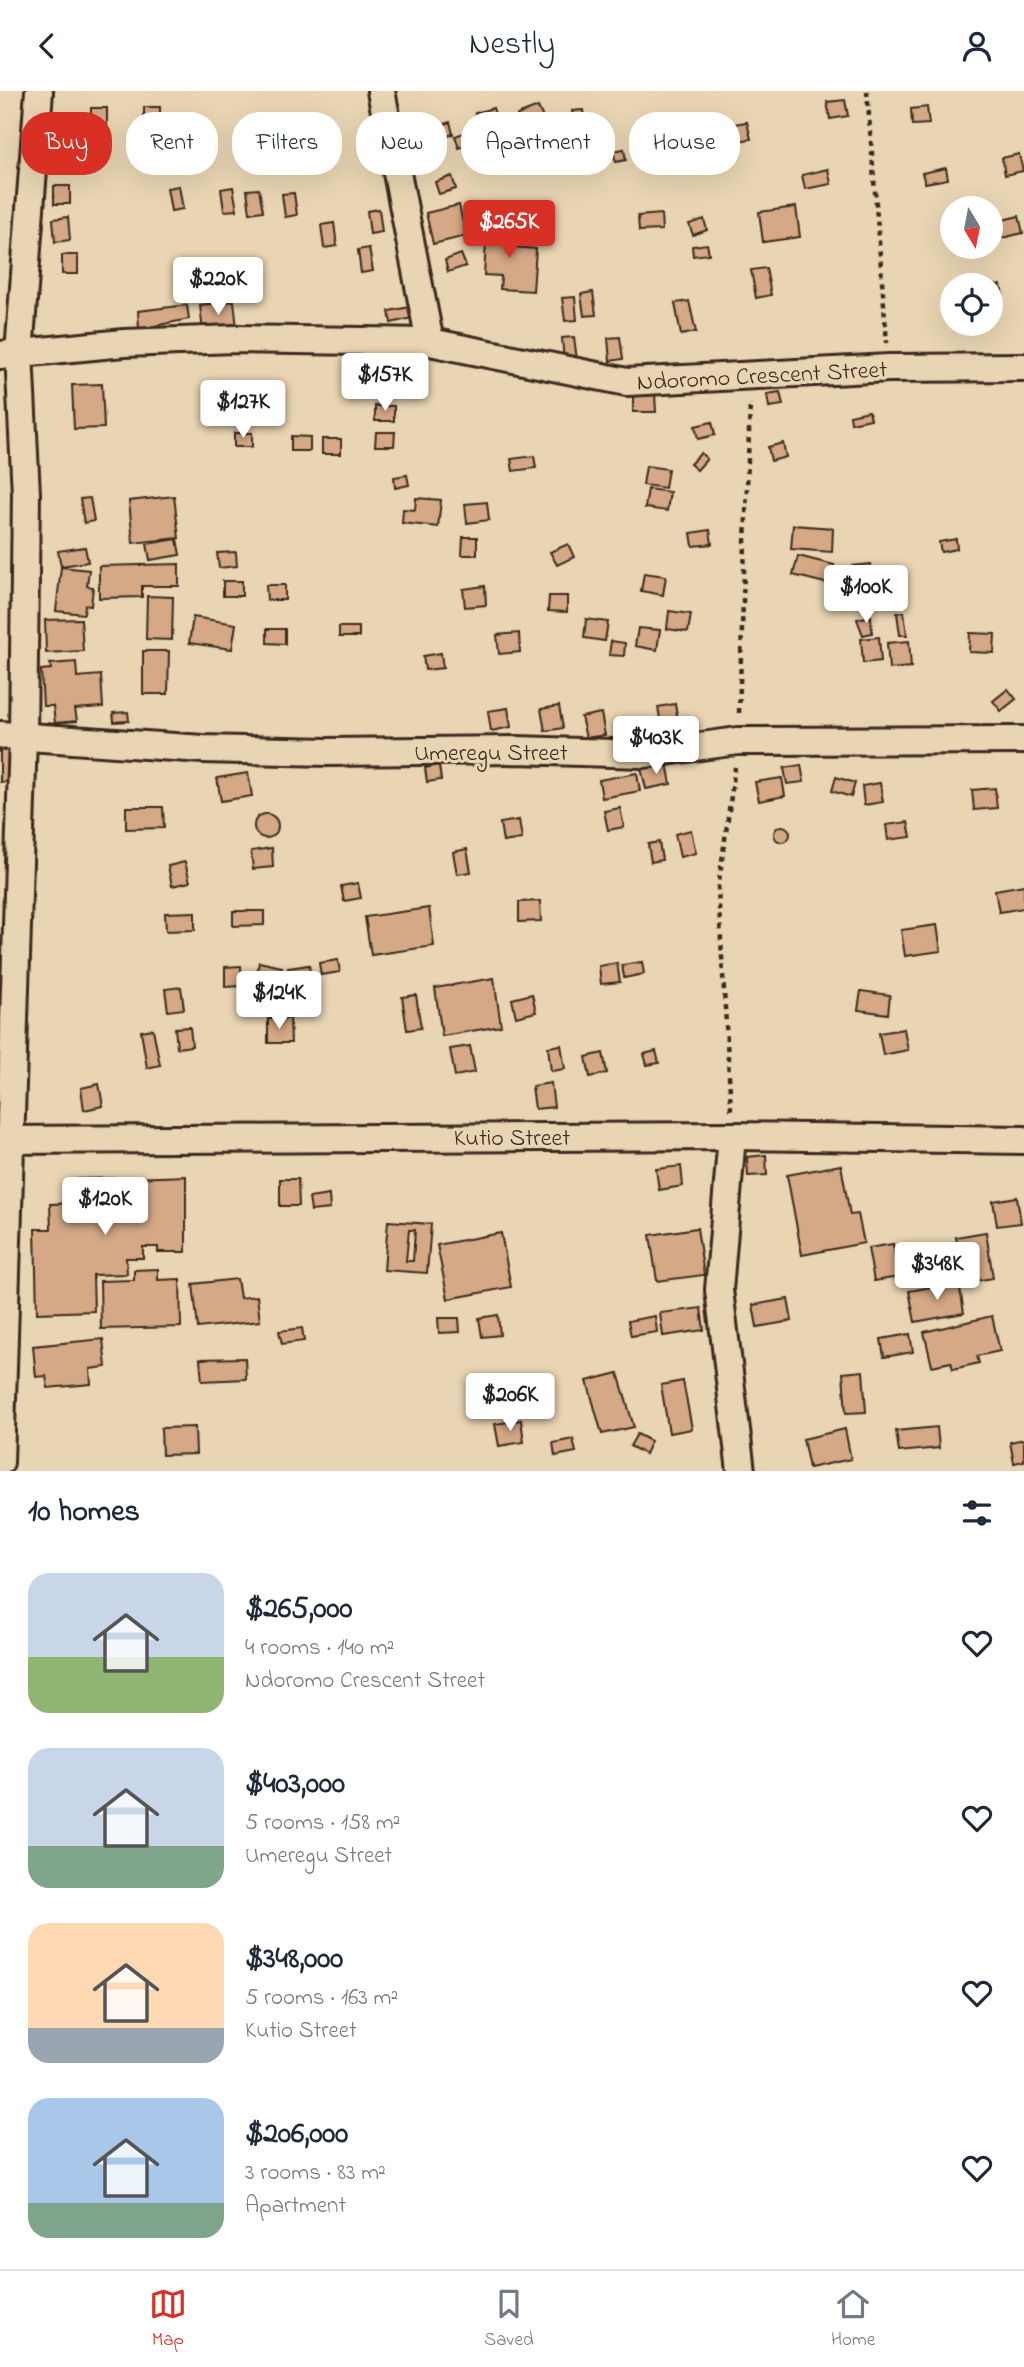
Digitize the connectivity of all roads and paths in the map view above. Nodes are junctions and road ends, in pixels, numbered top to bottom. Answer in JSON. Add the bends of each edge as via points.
{"nodes":[{"id":1,"x":39,"y":91,"type":"edge"},
{"id":2,"x":381,"y":91,"type":"edge"},
{"id":3,"x":867,"y":91,"type":"edge"},
{"id":4,"x":430,"y":342,"type":"junction"},
{"id":5,"x":9,"y":354,"type":"edge"},
{"id":6,"x":1024,"y":367,"type":"edge"},
{"id":7,"x":889,"y":368,"type":"junction"},
{"id":8,"x":750,"y":377,"type":"junction"},
{"id":9,"x":11,"y":735,"type":"edge"},
{"id":10,"x":1024,"y":740,"type":"edge"},
{"id":11,"x":738,"y":741,"type":"junction"},
{"id":12,"x":732,"y":1136,"type":"junction"},
{"id":13,"x":4,"y":1140,"type":"edge"},
{"id":14,"x":1024,"y":1140,"type":"edge"},
{"id":15,"x":0,"y":1462,"type":"edge"},
{"id":16,"x":741,"y":1471,"type":"edge"}],
"edges":[{"from":1,"to":5,"type":"street"},
{"from":2,"to":4,"type":"street"},
{"from":3,"to":7,"type":"path"},
{"from":4,"to":5,"type":"street","name":"Ndoromo Crescent Street","via":[[221,340]]},
{"from":4,"to":8,"type":"street","name":"Ndoromo Crescent Street","via":[[627,382]]},
{"from":5,"to":9,"type":"street","via":[[26,494]]},
{"from":6,"to":7,"type":"street","name":"Ndoromo Crescent Street"},
{"from":7,"to":8,"type":"street","name":"Ndoromo Crescent Street"},
{"from":8,"to":11,"type":"path"},
{"from":9,"to":11,"type":"street","name":"Umeregu Street","via":[[328,753],[517,750],[644,754]]},
{"from":9,"to":13,"type":"street"},
{"from":10,"to":11,"type":"street","name":"Umeregu Street"},
{"from":11,"to":12,"type":"path","via":[[718,889]]},
{"from":12,"to":13,"type":"street","name":"Kutio Street"},
{"from":12,"to":14,"type":"street","name":"Kutio Street"},
{"from":12,"to":16,"type":"street","via":[[719,1290]]},
{"from":13,"to":15,"type":"street"}]}
